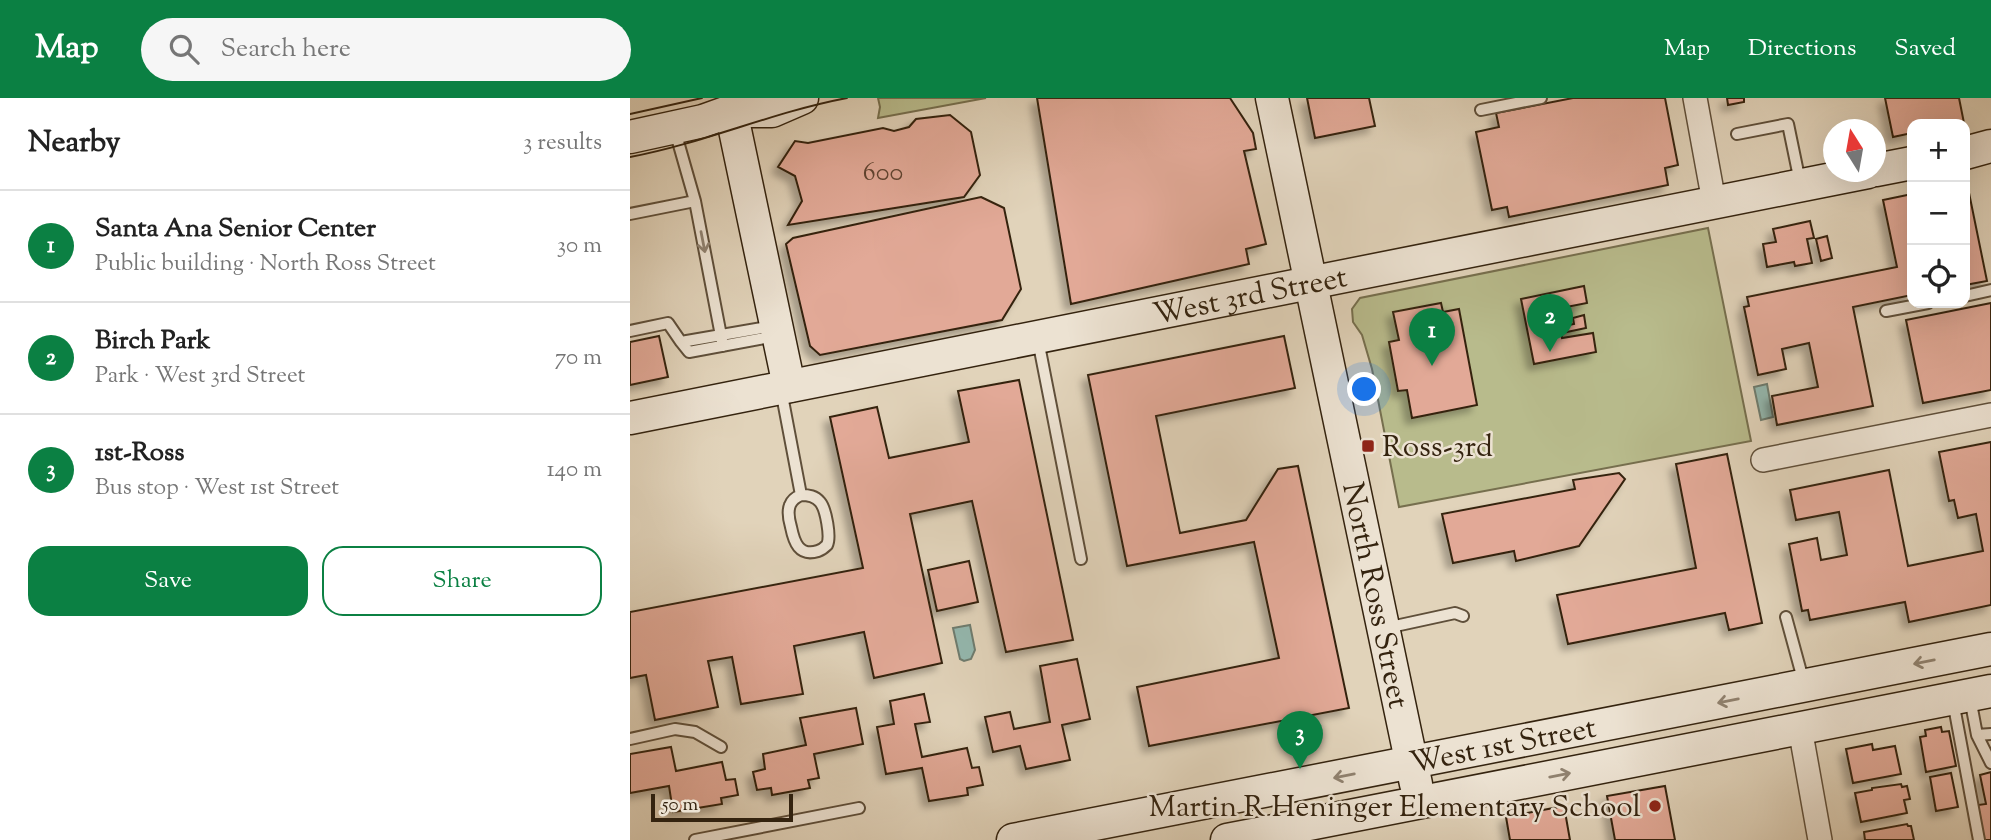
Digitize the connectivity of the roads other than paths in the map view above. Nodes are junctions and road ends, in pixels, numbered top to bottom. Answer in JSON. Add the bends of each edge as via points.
{"nodes":[{"id":1,"x":802,"y":98,"type":"edge"},
{"id":2,"x":1272,"y":98,"type":"edge"},
{"id":3,"x":1541,"y":98,"type":"edge"},
{"id":4,"x":1695,"y":98,"type":"edge"},
{"id":5,"x":739,"y":105,"type":"edge"},
{"id":6,"x":1482,"y":110,"type":"dead end"},
{"id":7,"x":674,"y":128,"type":"junction"},
{"id":8,"x":1737,"y":134,"type":"dead end"},
{"id":9,"x":630,"y":137,"type":"edge"},
{"id":10,"x":1991,"y":146,"type":"edge"},
{"id":11,"x":1970,"y":152,"type":"edge"},
{"id":12,"x":1907,"y":164,"type":"edge"},
{"id":13,"x":1886,"y":168,"type":"edge"},
{"id":14,"x":1823,"y":181,"type":"edge"},
{"id":15,"x":1801,"y":185,"type":"junction"},
{"id":16,"x":695,"y":201,"type":"junction"},
{"id":17,"x":1714,"y":202,"type":"junction"},
{"id":18,"x":630,"y":214,"type":"edge"},
{"id":19,"x":1310,"y":282,"type":"junction"},
{"id":20,"x":1991,"y":290,"type":"edge"},
{"id":21,"x":1970,"y":295,"type":"edge"},
{"id":22,"x":1907,"y":307,"type":"edge"},
{"id":23,"x":1886,"y":311,"type":"dead end"},
{"id":24,"x":777,"y":330,"type":"junction"},
{"id":25,"x":630,"y":331,"type":"edge"},
{"id":26,"x":1037,"y":338,"type":"junction"},
{"id":27,"x":722,"y":340,"type":"junction"},
{"id":28,"x":785,"y":387,"type":"junction"},
{"id":29,"x":1991,"y":415,"type":"edge"},
{"id":30,"x":630,"y":418,"type":"edge"},
{"id":31,"x":1763,"y":460,"type":"dead end"},
{"id":32,"x":801,"y":495,"type":"junction"},
{"id":33,"x":1081,"y":559,"type":"dead end"},
{"id":34,"x":1464,"y":616,"type":"dead end"},
{"id":35,"x":1786,"y":617,"type":"dead end"},
{"id":36,"x":1383,"y":628,"type":"junction"},
{"id":37,"x":1991,"y":649,"type":"edge"},
{"id":38,"x":1804,"y":686,"type":"junction"},
{"id":39,"x":1971,"y":695,"type":"edge"},
{"id":40,"x":1800,"y":728,"type":"junction"},
{"id":41,"x":1991,"y":734,"type":"edge"},
{"id":42,"x":1977,"y":735,"type":"junction"},
{"id":43,"x":630,"y":739,"type":"edge"},
{"id":44,"x":1991,"y":745,"type":"edge"},
{"id":45,"x":722,"y":747,"type":"dead end"},
{"id":46,"x":1412,"y":763,"type":"junction"},
{"id":47,"x":1991,"y":763,"type":"edge"},
{"id":48,"x":1421,"y":802,"type":"junction"},
{"id":49,"x":859,"y":808,"type":"dead end"},
{"id":50,"x":755,"y":834,"type":"edge"},
{"id":51,"x":695,"y":840,"type":"edge"},
{"id":52,"x":1013,"y":840,"type":"edge"},
{"id":53,"x":1227,"y":840,"type":"edge"},
{"id":54,"x":1821,"y":840,"type":"edge"},
{"id":55,"x":1979,"y":840,"type":"edge"}],
"edges":[{"from":1,"to":5,"type":"street","via":[[772,111]]},
{"from":2,"to":19,"type":"street","name":"North Ross Street"},
{"from":3,"to":6,"type":"lane"},
{"from":4,"to":17,"type":"street"},
{"from":5,"to":7,"type":"street"},
{"from":5,"to":24,"type":"street"},
{"from":7,"to":9,"type":"street"},
{"from":7,"to":16,"type":"lane"},
{"from":8,"to":15,"type":"lane","via":[[1788,124]]},
{"from":10,"to":11,"type":"street"},
{"from":12,"to":13,"type":"street"},
{"from":14,"to":15,"type":"street","name":"West 3rd Street"},
{"from":15,"to":17,"type":"street","name":"West 3rd Street"},
{"from":16,"to":18,"type":"lane"},
{"from":16,"to":27,"type":"lane","one_way":true},
{"from":17,"to":19,"type":"street","name":"West 3rd Street"},
{"from":19,"to":26,"type":"street","name":"West 3rd Street"},
{"from":19,"to":36,"type":"street","name":"North Ross Street"},
{"from":20,"to":21,"type":"lane"},
{"from":22,"to":23,"type":"lane"},
{"from":24,"to":27,"type":"lane"},
{"from":24,"to":28,"type":"street"},
{"from":25,"to":27,"type":"lane","via":[[668,323],[681,342]]},
{"from":26,"to":28,"type":"street","name":"West 3rd Street"},
{"from":26,"to":33,"type":"lane"},
{"from":28,"to":30,"type":"street","name":"West 3rd Street"},
{"from":28,"to":32,"type":"lane"},
{"from":29,"to":31,"type":"street"},
{"from":32,"to":32,"type":"lane","via":[[794,498],[788,514],[794,542],[809,553],[821,550],[829,534],[819,500]]},
{"from":34,"to":36,"type":"lane","via":[[1455,613]]},
{"from":35,"to":38,"type":"lane"},
{"from":36,"to":46,"type":"street","name":"North Ross Street"},
{"from":37,"to":38,"type":"street","name":"West 1st Street","one_way":true},
{"from":38,"to":46,"type":"street","name":"West 1st Street","one_way":true},
{"from":39,"to":40,"type":"street","name":"West 1st Street"},
{"from":39,"to":42,"type":"lane"},
{"from":39,"to":55,"type":"lane"},
{"from":48,"to":40,"type":"street","name":"West 1st Street","one_way":true},
{"from":40,"to":54,"type":"street"},
{"from":41,"to":42,"type":"lane"},
{"from":42,"to":44,"type":"lane"},
{"from":42,"to":47,"type":"lane"},
{"from":43,"to":45,"type":"lane","via":[[675,729],[695,732]]},
{"from":46,"to":48,"type":"street","name":"North Ross Street"},
{"from":46,"to":52,"type":"street","name":"West 1st Street","one_way":true},
{"from":48,"to":53,"type":"street","name":"West 1st Street"},
{"from":49,"to":50,"type":"lane"},
{"from":50,"to":51,"type":"lane"}]}
